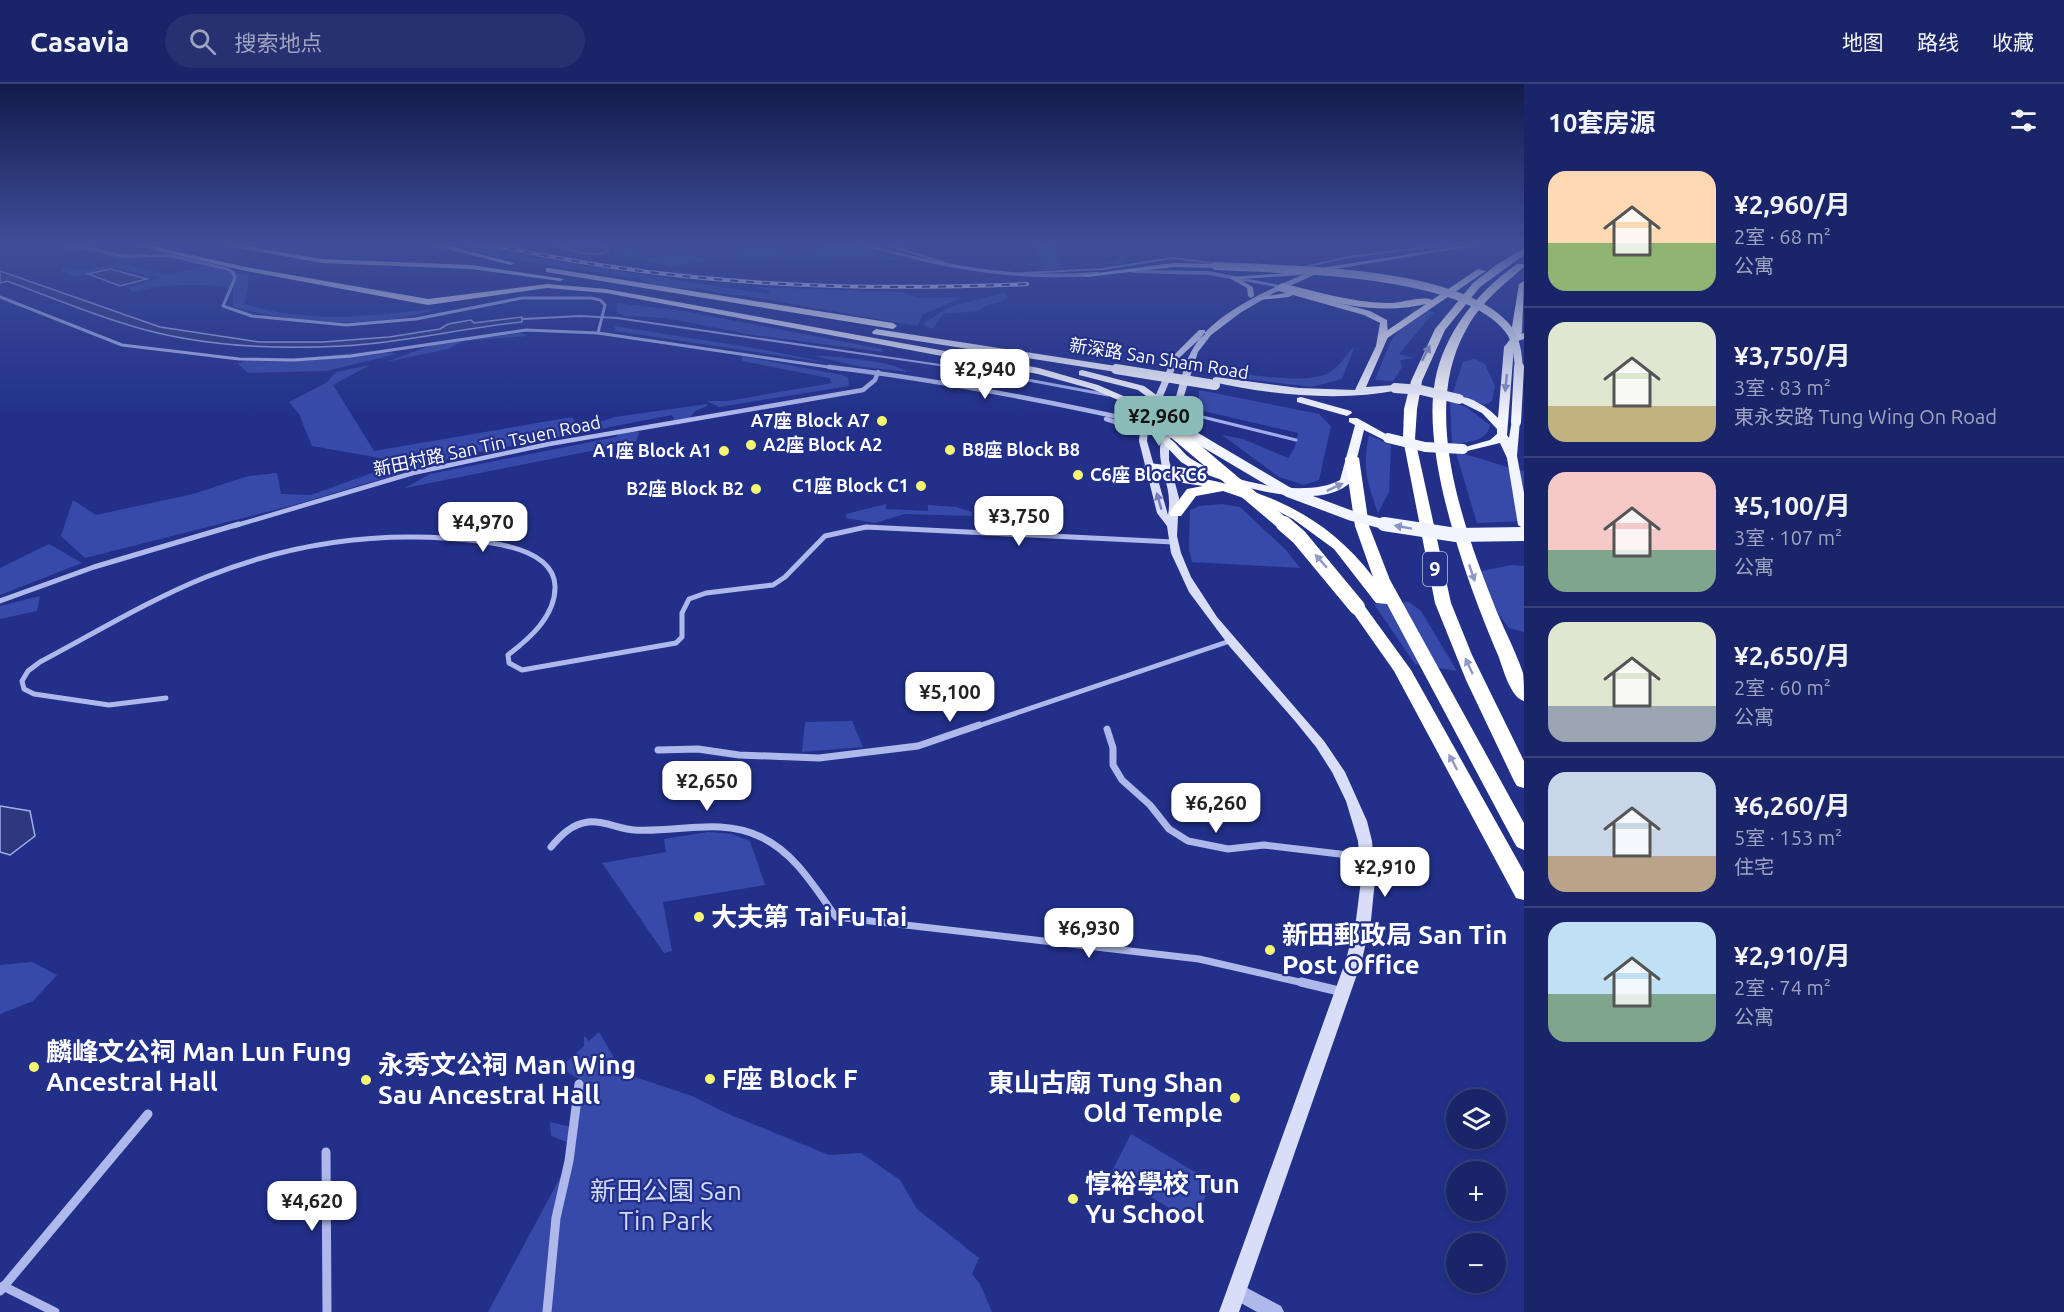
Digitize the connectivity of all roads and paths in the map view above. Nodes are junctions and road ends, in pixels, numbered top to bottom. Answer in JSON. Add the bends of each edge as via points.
{"nodes":[{"id":1,"x":13,"y":302,"type":"edge"},
{"id":2,"x":224,"y":302,"type":"edge"},
{"id":3,"x":499,"y":302,"type":"edge"},
{"id":4,"x":602,"y":302,"type":"edge"},
{"id":5,"x":666,"y":302,"type":"edge"},
{"id":6,"x":693,"y":302,"type":"edge"},
{"id":7,"x":748,"y":302,"type":"edge"},
{"id":8,"x":1245,"y":302,"type":"edge"},
{"id":9,"x":1249,"y":302,"type":"edge"},
{"id":10,"x":1327,"y":302,"type":"edge"},
{"id":11,"x":1356,"y":302,"type":"edge"},
{"id":12,"x":1419,"y":302,"type":"edge"},
{"id":13,"x":1432,"y":302,"type":"edge"},
{"id":14,"x":1460,"y":302,"type":"edge"},
{"id":15,"x":1467,"y":302,"type":"edge"},
{"id":16,"x":1480,"y":302,"type":"edge"},
{"id":17,"x":1518,"y":302,"type":"edge"},
{"id":18,"x":728,"y":314,"type":"junction"},
{"id":19,"x":598,"y":333,"type":"junction"},
{"id":20,"x":885,"y":334,"type":"junction"},
{"id":21,"x":1383,"y":338,"type":"junction"},
{"id":22,"x":1520,"y":338,"type":"edge"},
{"id":23,"x":976,"y":353,"type":"junction"},
{"id":24,"x":1119,"y":367,"type":"junction"},
{"id":25,"x":878,"y":372,"type":"junction"},
{"id":26,"x":1366,"y":375,"type":"junction"},
{"id":27,"x":1215,"y":382,"type":"junction"},
{"id":28,"x":1299,"y":391,"type":"junction"},
{"id":29,"x":1357,"y":393,"type":"junction"},
{"id":30,"x":1153,"y":405,"type":"junction"},
{"id":31,"x":1347,"y":413,"type":"junction"},
{"id":32,"x":1360,"y":425,"type":"junction"},
{"id":33,"x":1146,"y":427,"type":"junction"},
{"id":34,"x":1502,"y":431,"type":"junction"},
{"id":35,"x":1168,"y":433,"type":"junction"},
{"id":36,"x":1352,"y":458,"type":"junction"},
{"id":37,"x":1512,"y":458,"type":"junction"},
{"id":38,"x":1150,"y":470,"type":"junction"},
{"id":39,"x":1170,"y":472,"type":"junction"},
{"id":40,"x":1227,"y":478,"type":"junction"},
{"id":41,"x":1247,"y":493,"type":"junction"},
{"id":42,"x":1174,"y":519,"type":"junction"},
{"id":43,"x":1524,"y":529,"type":"edge"},
{"id":44,"x":1173,"y":542,"type":"junction"},
{"id":45,"x":0,"y":602,"type":"edge"},
{"id":46,"x":1230,"y":641,"type":"junction"},
{"id":47,"x":1438,"y":683,"type":"junction"},
{"id":48,"x":1524,"y":695,"type":"edge"},
{"id":49,"x":166,"y":698,"type":"dead end"},
{"id":50,"x":1107,"y":729,"type":"dead end"},
{"id":51,"x":658,"y":750,"type":"dead end"},
{"id":52,"x":1524,"y":781,"type":"edge"},
{"id":53,"x":1524,"y":842,"type":"edge"},
{"id":54,"x":551,"y":847,"type":"dead end"},
{"id":55,"x":1369,"y":858,"type":"junction"},
{"id":56,"x":1524,"y":892,"type":"edge"},
{"id":57,"x":1344,"y":992,"type":"junction"},
{"id":58,"x":579,"y":1084,"type":"dead end"},
{"id":59,"x":148,"y":1114,"type":"dead end"},
{"id":60,"x":326,"y":1152,"type":"dead end"},
{"id":61,"x":2,"y":1288,"type":"edge"},
{"id":62,"x":1236,"y":1291,"type":"junction"},
{"id":63,"x":56,"y":1312,"type":"edge"},
{"id":64,"x":327,"y":1312,"type":"edge"},
{"id":65,"x":547,"y":1312,"type":"edge"},
{"id":66,"x":1229,"y":1312,"type":"edge"},
{"id":67,"x":1275,"y":1312,"type":"edge"}],
"edges":[{"from":1,"to":19,"type":"street","via":[[122,345],[239,359],[351,356],[526,330]]},
{"from":2,"to":3,"type":"street","via":[[228,309],[252,316],[314,324],[409,320]]},
{"from":4,"to":19,"type":"street","via":[[605,305]]},
{"from":5,"to":18,"type":"main road"},
{"from":6,"to":20,"type":"main road","name":"新深路 San Sham Road"},
{"from":7,"to":24,"type":"main road","name":"新深路 San Sham Road"},
{"from":8,"to":30,"type":"main road","via":[[1222,314],[1183,349]]},
{"from":9,"to":35,"type":"main road","via":[[1196,349]]},
{"from":10,"to":21,"type":"main road","via":[[1376,316],[1386,325]]},
{"from":11,"to":12,"type":"highway","via":[[1379,307]]},
{"from":13,"to":21,"type":"highway"},
{"from":52,"to":14,"type":"highway","number":"9","one_way":true,"via":[[1465,657],[1436,578],[1409,440],[1418,369],[1448,316]]},
{"from":15,"to":37,"type":"main road","bridge":true,"via":[[1491,312],[1511,332],[1518,350]]},
{"from":16,"to":48,"type":"highway","number":"9","one_way":true,"via":[[1460,331],[1442,376],[1438,413],[1452,508],[1487,614]]},
{"from":17,"to":22,"type":"highway"},
{"from":18,"to":23,"type":"main road"},
{"from":18,"to":30,"type":"main road","via":[[1024,368]]},
{"from":19,"to":25,"type":"street"},
{"from":20,"to":23,"type":"main road"},
{"from":20,"to":24,"type":"main road","name":"新深路 San Sham Road"},
{"from":21,"to":26,"type":"main road"},
{"from":22,"to":34,"type":"main road","one_way":true,"via":[[1509,347]]},
{"from":23,"to":30,"type":"main road","via":[[1121,382],[1145,390]]},
{"from":24,"to":27,"type":"main road","name":"新深路 San Sham Road","bridge":true},
{"from":25,"to":33,"type":"street","via":[[1007,393]]},
{"from":25,"to":45,"type":"street","name":"新田村路 San Tin Tsuen Road","via":[[863,390],[560,442],[413,473],[94,567]]},
{"from":26,"to":28,"type":"main road","via":[[1340,388]]},
{"from":26,"to":29,"type":"main road"},
{"from":27,"to":28,"type":"main road","name":"新深路 San Sham Road"},
{"from":27,"to":31,"type":"main road","name":"新深路 San Sham Road"},
{"from":28,"to":29,"type":"main road","name":"新深路 San Sham Road"},
{"from":29,"to":31,"type":"main road","via":[[1345,403]]},
{"from":29,"to":34,"type":"main road","name":"新深路 San Sham Road","bridge":true,"via":[[1395,388],[1459,399],[1492,416]]},
{"from":30,"to":33,"type":"main road"},
{"from":43,"to":30,"type":"main road","one_way":true,"bridge":true,"via":[[1475,535],[1425,530],[1332,509],[1269,483]]},
{"from":56,"to":30,"type":"highway","one_way":true,"bridge":true,"via":[[1402,670],[1357,607],[1299,537]]},
{"from":31,"to":32,"type":"main road"},
{"from":32,"to":34,"type":"main road","bridge":true,"via":[[1388,438],[1425,447],[1462,449],[1494,443]]},
{"from":32,"to":36,"type":"main road"},
{"from":33,"to":35,"type":"street"},
{"from":33,"to":38,"type":"main road","via":[[1143,441]]},
{"from":34,"to":37,"type":"main road"},
{"from":35,"to":39,"type":"main road","via":[[1164,447]]},
{"from":35,"to":40,"type":"main road","via":[[1185,459]]},
{"from":40,"to":36,"type":"main road","one_way":true,"via":[[1296,492],[1323,492],[1345,482]]},
{"from":36,"to":47,"type":"highway","via":[[1362,526],[1373,561]]},
{"from":37,"to":43,"type":"main road"},
{"from":38,"to":39,"type":"highway"},
{"from":42,"to":38,"type":"main road","one_way":true,"via":[[1162,513]]},
{"from":39,"to":40,"type":"main road"},
{"from":39,"to":41,"type":"highway"},
{"from":39,"to":42,"type":"main road"},
{"from":41,"to":42,"type":"highway","via":[[1198,490],[1187,496]]},
{"from":41,"to":47,"type":"highway","via":[[1296,515],[1337,544],[1358,566]]},
{"from":42,"to":44,"type":"main road"},
{"from":44,"to":46,"type":"main road","via":[[1193,590]]},
{"from":44,"to":49,"type":"street","via":[[866,527],[825,536],[773,585],[692,598],[683,609],[681,639],[665,646],[522,670],[509,663],[508,655],[537,630],[554,597],[555,584],[540,560],[508,546],[447,537],[334,542],[275,555],[205,578],[40,662],[22,681],[24,689],[34,694],[109,705]]},
{"from":46,"to":51,"type":"street","via":[[918,746],[819,758]]},
{"from":46,"to":55,"type":"main road","via":[[1329,756],[1354,802]]},
{"from":47,"to":53,"type":"highway"},
{"from":50,"to":55,"type":"street","via":[[1113,765],[1122,780],[1169,829],[1188,841],[1228,849],[1264,845]]},
{"from":54,"to":57,"type":"street","via":[[566,829],[590,822],[634,830],[709,824],[761,837],[798,865],[836,917],[1199,959]]},
{"from":55,"to":57,"type":"main road","via":[[1366,916]]},
{"from":57,"to":62,"type":"main road"},
{"from":58,"to":65,"type":"street","via":[[569,1161],[556,1218]]},
{"from":59,"to":61,"type":"street"},
{"from":60,"to":64,"type":"street"},
{"from":61,"to":63,"type":"street"},
{"from":62,"to":66,"type":"main road"},
{"from":62,"to":67,"type":"street"}]}
